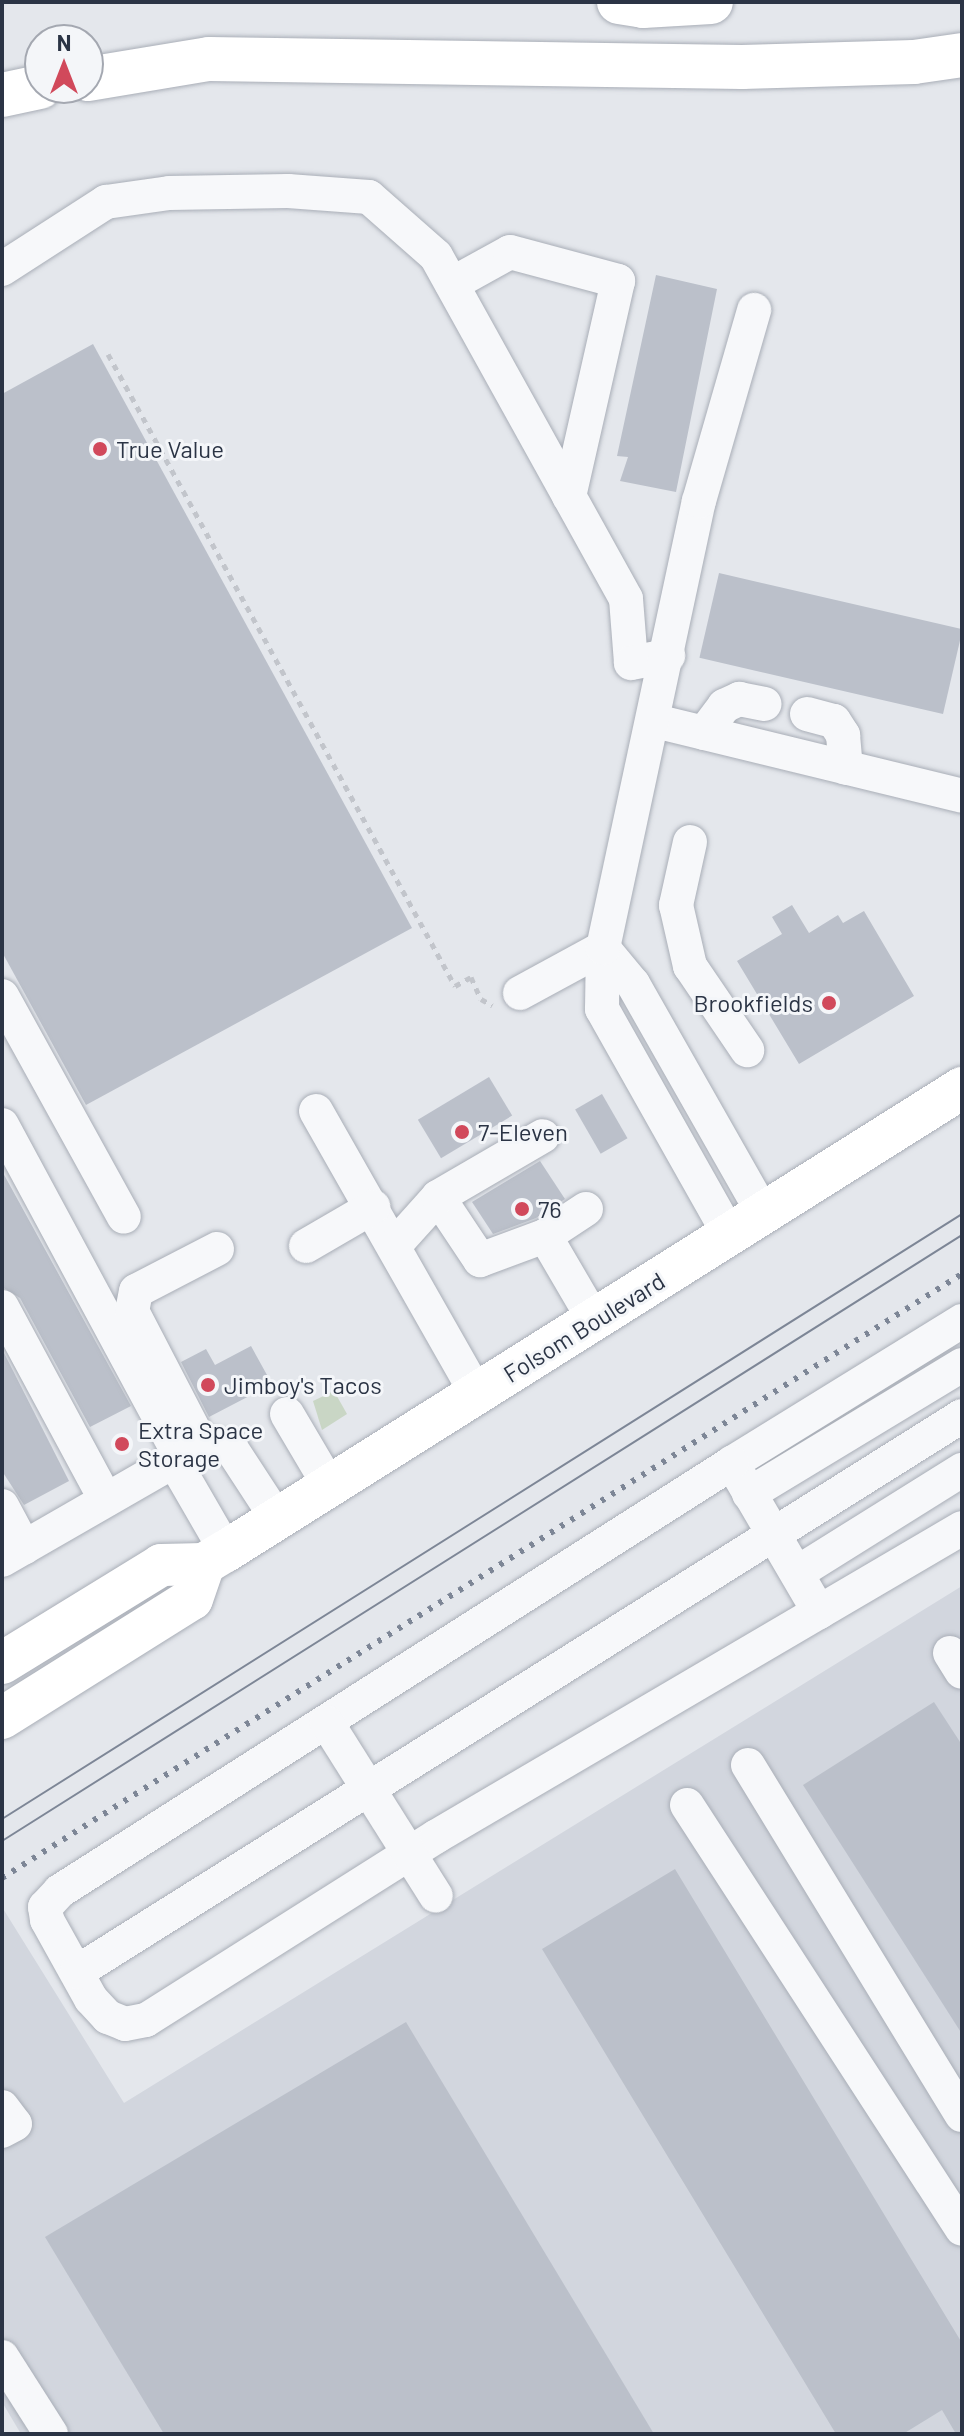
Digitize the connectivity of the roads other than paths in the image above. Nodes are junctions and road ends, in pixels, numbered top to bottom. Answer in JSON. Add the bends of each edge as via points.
{"nodes":[{"id":1,"x":619,"y":2,"type":"edge"},
{"id":2,"x":711,"y":2,"type":"edge"},
{"id":3,"x":962,"y":55,"type":"edge"},
{"id":4,"x":104,"y":76,"type":"edge"},
{"id":5,"x":24,"y":90,"type":"edge"},
{"id":6,"x":2,"y":95,"type":"edge"},
{"id":7,"x":2,"y":269,"type":"edge"},
{"id":8,"x":452,"y":284,"type":"junction"},
{"id":9,"x":754,"y":310,"type":"dead end"},
{"id":10,"x":569,"y":496,"type":"junction"},
{"id":11,"x":668,"y":656,"type":"junction"},
{"id":12,"x":765,"y":704,"type":"dead end"},
{"id":13,"x":807,"y":714,"type":"dead end"},
{"id":14,"x":655,"y":721,"type":"junction"},
{"id":15,"x":704,"y":733,"type":"junction"},
{"id":16,"x":846,"y":768,"type":"junction"},
{"id":17,"x":962,"y":796,"type":"edge"},
{"id":18,"x":690,"y":842,"type":"dead end"},
{"id":19,"x":603,"y":948,"type":"junction"},
{"id":20,"x":2,"y":996,"type":"edge"},
{"id":21,"x":508,"y":1000,"type":"road end"},
{"id":22,"x":747,"y":1050,"type":"dead end"},
{"id":23,"x":962,"y":1088,"type":"edge"},
{"id":24,"x":316,"y":1111,"type":"dead end"},
{"id":25,"x":2,"y":1125,"type":"edge"},
{"id":26,"x":543,"y":1136,"type":"dead end"},
{"id":27,"x":438,"y":1197,"type":"junction"},
{"id":28,"x":373,"y":1207,"type":"junction"},
{"id":29,"x":586,"y":1209,"type":"dead end"},
{"id":30,"x":124,"y":1217,"type":"dead end"},
{"id":31,"x":747,"y":1225,"type":"junction"},
{"id":32,"x":545,"y":1236,"type":"junction"},
{"id":33,"x":395,"y":1245,"type":"junction"},
{"id":34,"x":306,"y":1246,"type":"dead end"},
{"id":35,"x":217,"y":1249,"type":"dead end"},
{"id":36,"x":2,"y":1307,"type":"edge"},
{"id":37,"x":594,"y":1320,"type":"junction"},
{"id":38,"x":962,"y":1321,"type":"edge"},
{"id":39,"x":962,"y":1365,"type":"edge"},
{"id":40,"x":477,"y":1394,"type":"junction"},
{"id":41,"x":287,"y":1414,"type":"dead end"},
{"id":42,"x":962,"y":1416,"type":"edge"},
{"id":43,"x":174,"y":1461,"type":"junction"},
{"id":44,"x":732,"y":1463,"type":"junction"},
{"id":45,"x":962,"y":1470,"type":"edge"},
{"id":46,"x":330,"y":1487,"type":"junction"},
{"id":47,"x":749,"y":1494,"type":"junction"},
{"id":48,"x":106,"y":1500,"type":"junction"},
{"id":49,"x":2,"y":1506,"type":"edge"},
{"id":50,"x":278,"y":1520,"type":"junction"},
{"id":51,"x":962,"y":1528,"type":"edge"},
{"id":52,"x":774,"y":1532,"type":"junction"},
{"id":53,"x":13,"y":1553,"type":"edge"},
{"id":54,"x":215,"y":1557,"type":"junction"},
{"id":55,"x":797,"y":1573,"type":"junction"},
{"id":56,"x":819,"y":1612,"type":"junction"},
{"id":57,"x":2,"y":1663,"type":"edge"},
{"id":58,"x":2,"y":1718,"type":"edge"},
{"id":59,"x":327,"y":1723,"type":"junction"},
{"id":60,"x":748,"y":1765,"type":"dead end"},
{"id":61,"x":370,"y":1791,"type":"junction"},
{"id":62,"x":687,"y":1805,"type":"dead end"},
{"id":63,"x":409,"y":1854,"type":"junction"},
{"id":64,"x":436,"y":1896,"type":"dead end"},
{"id":65,"x":77,"y":1972,"type":"junction"},
{"id":66,"x":2,"y":2107,"type":"edge"},
{"id":67,"x":962,"y":2115,"type":"edge"},
{"id":68,"x":2,"y":2131,"type":"edge"},
{"id":69,"x":962,"y":2229,"type":"edge"},
{"id":70,"x":2,"y":2357,"type":"edge"},
{"id":71,"x":51,"y":2434,"type":"edge"}],
"edges":[{"from":1,"to":2,"type":"highway"},
{"from":3,"to":4,"type":"highway","via":[[914,62],[742,67],[209,59]]},
{"from":5,"to":6,"type":"highway"},
{"from":7,"to":8,"type":"lane","via":[[106,202],[169,193],[288,191],[369,197],[436,256]]},
{"from":8,"to":10,"type":"lane"},
{"from":8,"to":10,"type":"lane","via":[[510,252],[618,281]]},
{"from":9,"to":11,"type":"lane","via":[[699,501]]},
{"from":10,"to":11,"type":"lane","via":[[626,599],[631,663]]},
{"from":11,"to":14,"type":"lane"},
{"from":12,"to":15,"type":"lane","via":[[739,699],[724,706]]},
{"from":13,"to":16,"type":"lane","via":[[834,721],[843,735]]},
{"from":14,"to":15,"type":"lane"},
{"from":14,"to":19,"type":"lane"},
{"from":15,"to":16,"type":"lane"},
{"from":16,"to":17,"type":"lane"},
{"from":18,"to":22,"type":"lane","via":[[676,905],[690,966]]},
{"from":19,"to":21,"type":"lane"},
{"from":19,"to":31,"type":"lane","via":[[633,984]]},
{"from":20,"to":30,"type":"lane"},
{"from":23,"to":31,"type":"main road","name":"Folsom Boulevard"},
{"from":24,"to":28,"type":"lane"},
{"from":25,"to":43,"type":"lane","via":[[175,1446]]},
{"from":26,"to":27,"type":"lane"},
{"from":27,"to":32,"type":"lane","via":[[480,1260]]},
{"from":27,"to":33,"type":"lane"},
{"from":28,"to":33,"type":"lane"},
{"from":28,"to":34,"type":"lane"},
{"from":29,"to":32,"type":"lane"},
{"from":31,"to":37,"type":"main road","name":"Folsom Boulevard"},
{"from":32,"to":37,"type":"lane"},
{"from":33,"to":40,"type":"lane"},
{"from":35,"to":50,"type":"lane","via":[[136,1291],[131,1303],[200,1442],[231,1448]]},
{"from":36,"to":48,"type":"lane"},
{"from":37,"to":40,"type":"main road","name":"Folsom Boulevard"},
{"from":38,"to":44,"type":"lane"},
{"from":39,"to":47,"type":"lane"},
{"from":40,"to":46,"type":"main road","name":"Folsom Boulevard"},
{"from":41,"to":46,"type":"lane"},
{"from":42,"to":52,"type":"lane"},
{"from":43,"to":48,"type":"lane"},
{"from":43,"to":54,"type":"lane"},
{"from":44,"to":47,"type":"lane"},
{"from":44,"to":59,"type":"lane"},
{"from":45,"to":55,"type":"lane"},
{"from":46,"to":50,"type":"main road","name":"Folsom Boulevard"},
{"from":47,"to":52,"type":"lane"},
{"from":48,"to":53,"type":"lane"},
{"from":49,"to":53,"type":"lane"},
{"from":50,"to":54,"type":"main road","name":"Folsom Boulevard"},
{"from":51,"to":56,"type":"lane"},
{"from":52,"to":55,"type":"lane"},
{"from":52,"to":61,"type":"lane"},
{"from":54,"to":57,"type":"main road","name":"Folsom Boulevard","via":[[161,1565]]},
{"from":54,"to":58,"type":"main road","via":[[192,1599]]},
{"from":55,"to":56,"type":"lane"},
{"from":56,"to":63,"type":"lane"},
{"from":59,"to":61,"type":"lane"},
{"from":59,"to":65,"type":"lane","via":[[49,1902],[47,1920]]},
{"from":60,"to":67,"type":"lane"},
{"from":61,"to":63,"type":"lane"},
{"from":61,"to":65,"type":"lane"},
{"from":62,"to":69,"type":"lane"},
{"from":63,"to":64,"type":"lane"},
{"from":63,"to":65,"type":"lane","via":[[146,2020],[125,2024],[108,2017]]},
{"from":66,"to":68,"type":"lane","via":[[15,2124]]},
{"from":70,"to":71,"type":"lane"}]}
